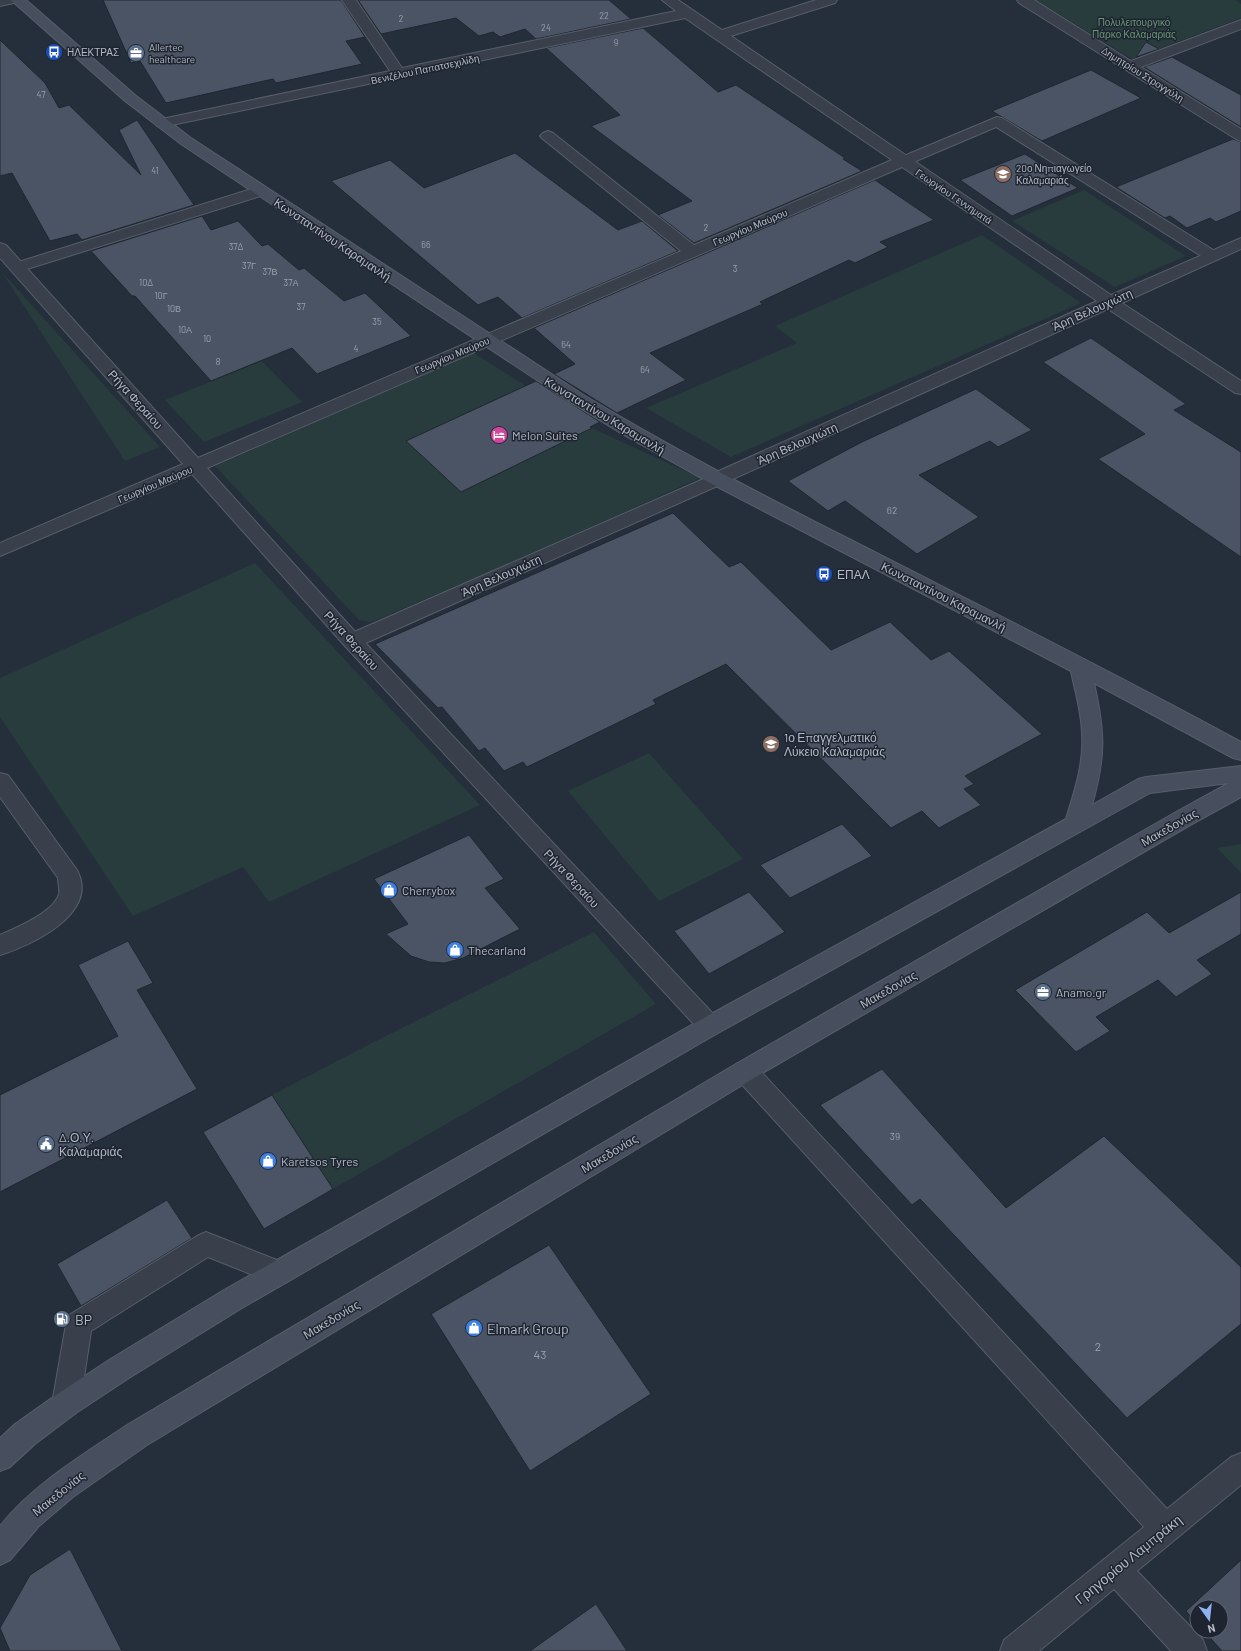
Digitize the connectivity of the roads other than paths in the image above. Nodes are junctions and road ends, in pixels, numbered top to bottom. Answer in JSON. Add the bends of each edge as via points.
{"nodes":[{"id":1,"x":10,"y":0,"type":"edge"},
{"id":2,"x":18,"y":0,"type":"edge"},
{"id":3,"x":349,"y":0,"type":"edge"},
{"id":4,"x":669,"y":0,"type":"edge"},
{"id":5,"x":830,"y":0,"type":"edge"},
{"id":6,"x":1024,"y":0,"type":"edge"},
{"id":7,"x":0,"y":2,"type":"edge"},
{"id":8,"x":687,"y":13,"type":"junction"},
{"id":9,"x":1241,"y":24,"type":"edge"},
{"id":10,"x":720,"y":35,"type":"junction"},
{"id":11,"x":1131,"y":66,"type":"junction"},
{"id":12,"x":399,"y":74,"type":"junction"},
{"id":13,"x":162,"y":123,"type":"junction"},
{"id":14,"x":548,"y":136,"type":"dead end"},
{"id":15,"x":1241,"y":136,"type":"edge"},
{"id":16,"x":904,"y":161,"type":"junction"},
{"id":17,"x":261,"y":191,"type":"junction"},
{"id":18,"x":1241,"y":243,"type":"edge"},
{"id":19,"x":0,"y":248,"type":"edge"},
{"id":20,"x":692,"y":252,"type":"junction"},
{"id":21,"x":1212,"y":256,"type":"junction"},
{"id":22,"x":18,"y":267,"type":"junction"},
{"id":23,"x":1109,"y":302,"type":"junction"},
{"id":24,"x":486,"y":340,"type":"junction"},
{"id":25,"x":1241,"y":389,"type":"edge"},
{"id":26,"x":196,"y":466,"type":"junction"},
{"id":27,"x":717,"y":479,"type":"junction"},
{"id":28,"x":0,"y":550,"type":"edge"},
{"id":29,"x":352,"y":641,"type":"junction"},
{"id":30,"x":1080,"y":666,"type":"junction"},
{"id":31,"x":1241,"y":752,"type":"edge"},
{"id":32,"x":1241,"y":774,"type":"edge"},
{"id":33,"x":0,"y":781,"type":"edge"},
{"id":34,"x":1241,"y":787,"type":"edge"},
{"id":35,"x":1075,"y":825,"type":"junction"},
{"id":36,"x":0,"y":946,"type":"edge"},
{"id":37,"x":710,"y":1026,"type":"junction"},
{"id":38,"x":745,"y":1071,"type":"junction"},
{"id":39,"x":278,"y":1273,"type":"junction"},
{"id":40,"x":66,"y":1404,"type":"junction"},
{"id":41,"x":0,"y":1457,"type":"edge"},
{"id":42,"x":1241,"y":1467,"type":"edge"},
{"id":43,"x":1165,"y":1528,"type":"junction"},
{"id":44,"x":0,"y":1550,"type":"edge"},
{"id":45,"x":1115,"y":1569,"type":"junction"},
{"id":46,"x":1015,"y":1651,"type":"edge"},
{"id":47,"x":1192,"y":1651,"type":"edge"}],
"edges":[{"from":1,"to":7,"type":"street"},
{"from":2,"to":13,"type":"main road","name":"Κωνσταντίνου Καραμανλή"},
{"from":3,"to":12,"type":"street"},
{"from":4,"to":8,"type":"street","name":"Γεωργίου Γεννηματά"},
{"from":5,"to":10,"type":"street"},
{"from":6,"to":11,"type":"street","name":"Δημητρίου Στρογγύλη"},
{"from":8,"to":10,"type":"street","name":"Γεωργίου Γεννηματά"},
{"from":8,"to":12,"type":"street","name":"Βενιζέλου Παπατσεχιλίδη"},
{"from":9,"to":11,"type":"street"},
{"from":10,"to":16,"type":"street","name":"Γεωργίου Γεννηματά"},
{"from":11,"to":15,"type":"street","name":"Δημητρίου Στρογγύλη"},
{"from":12,"to":13,"type":"street","name":"Βενιζέλου Παπατσεχιλίδη"},
{"from":13,"to":17,"type":"main road","name":"Κωνσταντίνου Καραμανλή"},
{"from":14,"to":20,"type":"street"},
{"from":16,"to":20,"type":"street","name":"Γεωργίου Μαύρου"},
{"from":16,"to":21,"type":"street","name":"Γεωργίου Μαύρου","via":[[997,121]]},
{"from":16,"to":23,"type":"street","name":"Γεωργίου Γεννηματά"},
{"from":17,"to":22,"type":"street"},
{"from":17,"to":24,"type":"main road","name":"Κωνσταντίνου Καραμανλή"},
{"from":18,"to":21,"type":"street","name":"Άρη Βελουχιώτη"},
{"from":19,"to":22,"type":"street","name":"Ρήγα Φεραίου"},
{"from":20,"to":24,"type":"street","name":"Γεωργίου Μαύρου"},
{"from":21,"to":23,"type":"street","name":"Άρη Βελουχιώτη"},
{"from":22,"to":26,"type":"street","name":"Ρήγα Φεραίου"},
{"from":23,"to":25,"type":"street","name":"Γεωργίου Γεννηματά"},
{"from":23,"to":27,"type":"street","name":"Άρη Βελουχιώτη"},
{"from":24,"to":26,"type":"street","name":"Γεωργίου Μαύρου"},
{"from":24,"to":27,"type":"main road","name":"Κωνσταντίνου Καραμανλή","via":[[630,431]]},
{"from":26,"to":28,"type":"street","name":"Γεωργίου Μαύρου"},
{"from":26,"to":29,"type":"street","name":"Ρήγα Φεραίου"},
{"from":27,"to":29,"type":"street","name":"Άρη Βελουχιώτη"},
{"from":27,"to":30,"type":"main road","name":"Κωνσταντίνου Καραμανλή"},
{"from":29,"to":37,"type":"street","name":"Ρήγα Φεραίου"},
{"from":30,"to":31,"type":"main road","name":"Κωνσταντίνου Καραμανλή"},
{"from":30,"to":35,"type":"main road","via":[[1093,734],[1092,762],[1087,788]]},
{"from":32,"to":35,"type":"main road","via":[[1146,786]]},
{"from":33,"to":36,"type":"street","via":[[68,876],[71,892],[63,908],[52,919]]},
{"from":34,"to":38,"type":"main road","name":"Μακεδονίας"},
{"from":35,"to":37,"type":"main road"},
{"from":37,"to":39,"type":"main road"},
{"from":38,"to":43,"type":"street"},
{"from":38,"to":44,"type":"main road","name":"Μακεδονίας","via":[[137,1435],[49,1496],[13,1532]]},
{"from":39,"to":40,"type":"main road","via":[[178,1332]]},
{"from":39,"to":40,"type":"street","via":[[206,1244],[79,1324]]},
{"from":40,"to":41,"type":"main road","via":[[25,1434]]},
{"from":42,"to":43,"type":"street","name":"Γρηγορίου Λαμπράκη"},
{"from":43,"to":45,"type":"street","name":"Γρηγορίου Λαμπράκη"},
{"from":45,"to":46,"type":"street","name":"Γρηγορίου Λαμπράκη"},
{"from":45,"to":47,"type":"street"}]}
